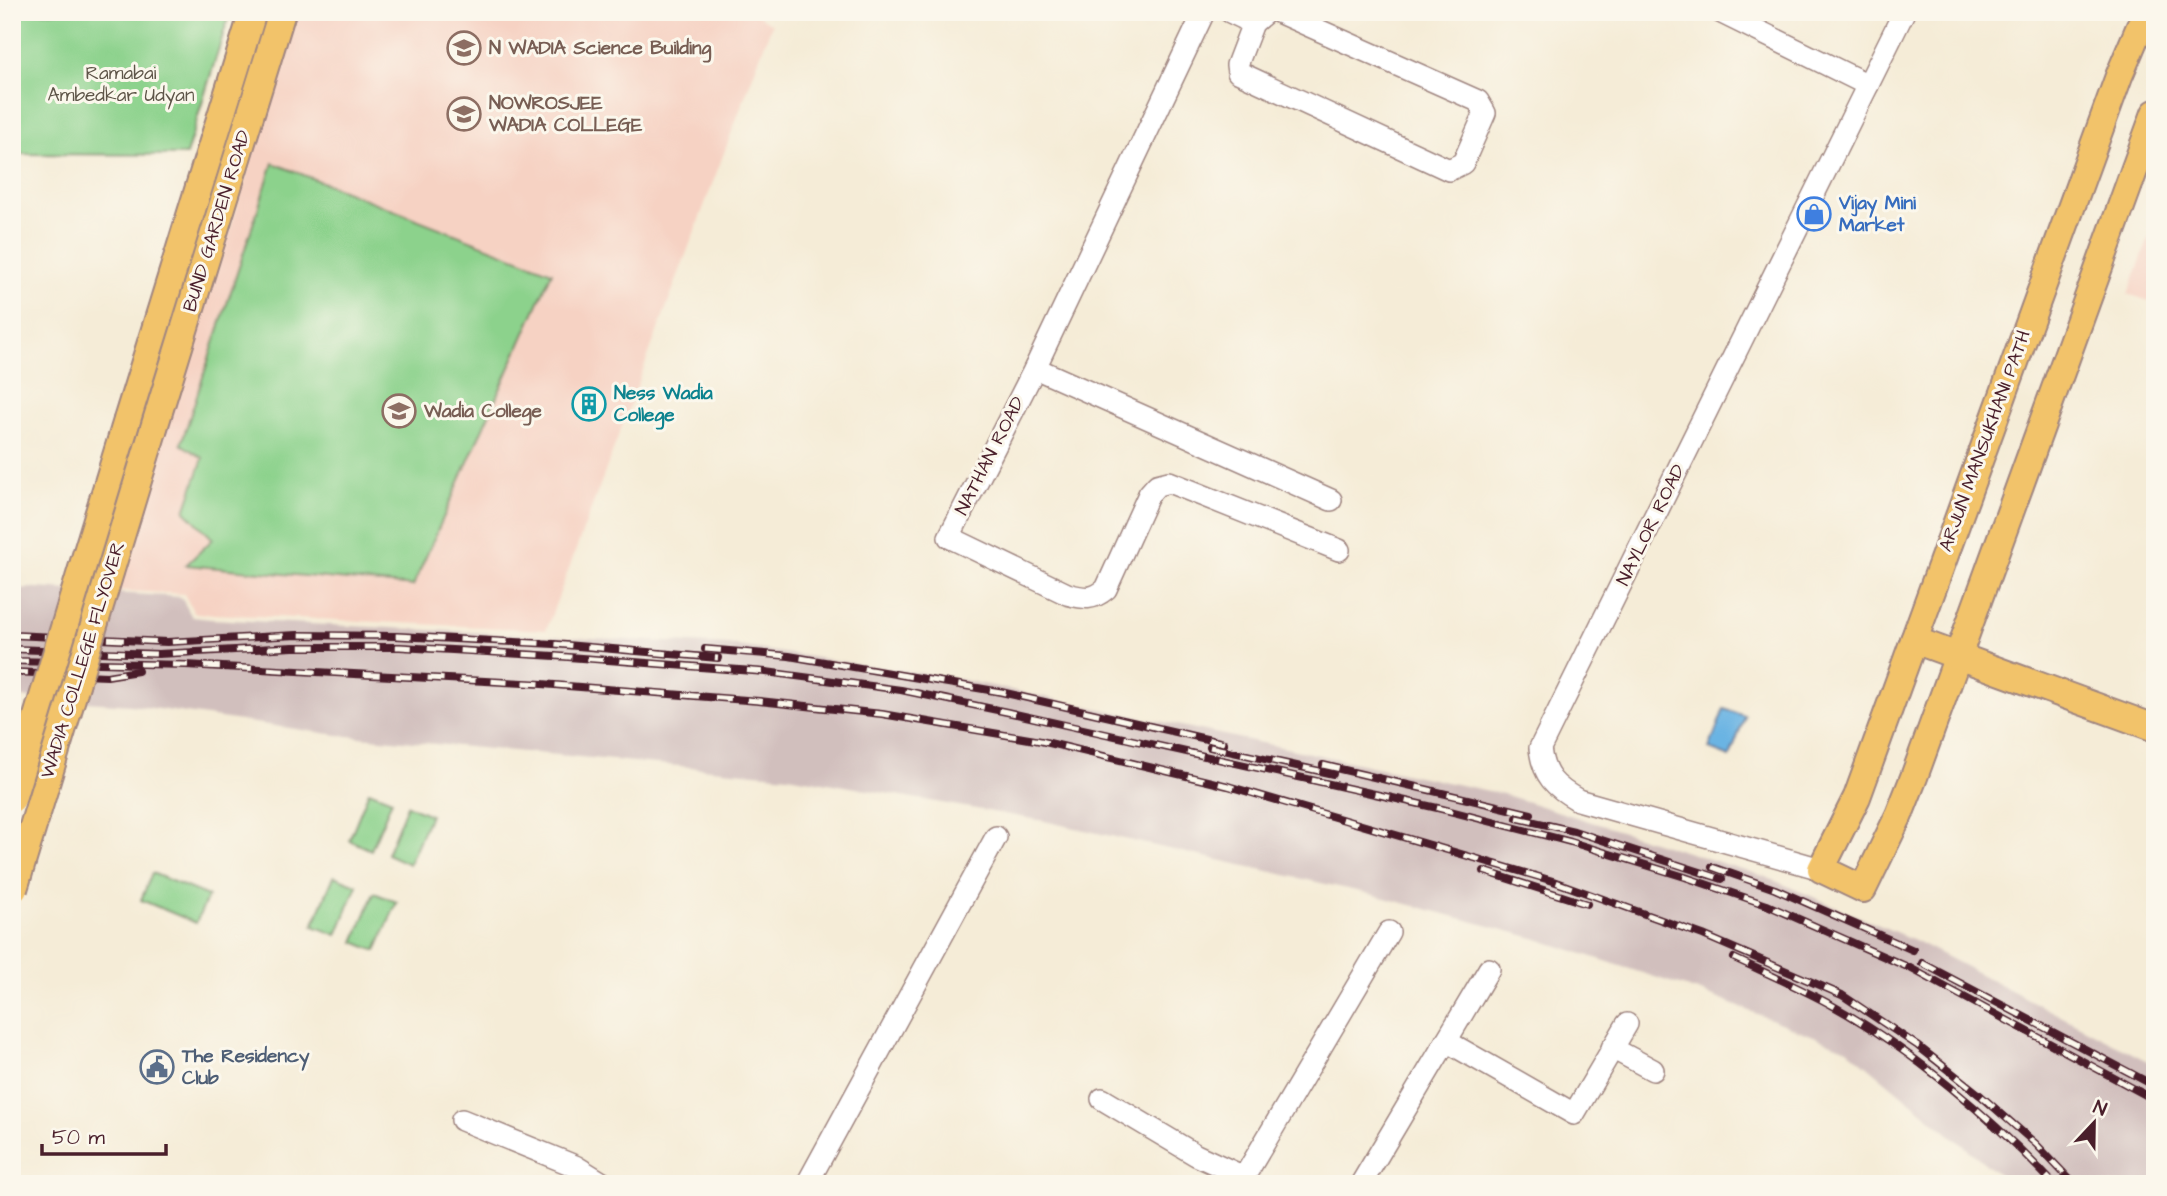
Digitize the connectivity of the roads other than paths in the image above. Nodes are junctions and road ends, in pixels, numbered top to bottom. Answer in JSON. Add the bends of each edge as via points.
{"nodes":[{"id":1,"x":253,"y":12,"type":"edge"},
{"id":2,"x":282,"y":12,"type":"edge"},
{"id":3,"x":1204,"y":12,"type":"edge"},
{"id":4,"x":1230,"y":12,"type":"edge"},
{"id":5,"x":1278,"y":12,"type":"edge"},
{"id":6,"x":1720,"y":12,"type":"edge"},
{"id":7,"x":1904,"y":12,"type":"edge"},
{"id":8,"x":2146,"y":12,"type":"edge"},
{"id":9,"x":1259,"y":18,"type":"edge"},
{"id":10,"x":1868,"y":85,"type":"junction"},
{"id":11,"x":2155,"y":113,"type":"edge"},
{"id":12,"x":1035,"y":368,"type":"junction"},
{"id":13,"x":127,"y":420,"type":"joint"},
{"id":14,"x":153,"y":430,"type":"joint"},
{"id":15,"x":1331,"y":500,"type":"dead end"},
{"id":16,"x":1339,"y":550,"type":"dead end"},
{"id":17,"x":1914,"y":640,"type":"junction"},
{"id":18,"x":1957,"y":656,"type":"junction"},
{"id":19,"x":2155,"y":728,"type":"edge"},
{"id":20,"x":12,"y":799,"type":"edge"},
{"id":21,"x":996,"y":837,"type":"dead end"},
{"id":22,"x":1821,"y":869,"type":"junction"},
{"id":23,"x":13,"y":893,"type":"edge"},
{"id":24,"x":1389,"y":932,"type":"dead end"},
{"id":25,"x":1489,"y":969,"type":"dead end"},
{"id":26,"x":1627,"y":1024,"type":"dead end"},
{"id":27,"x":1446,"y":1041,"type":"junction"},
{"id":28,"x":1612,"y":1048,"type":"junction"},
{"id":29,"x":1653,"y":1070,"type":"dead end"},
{"id":30,"x":1102,"y":1099,"type":"dead end"},
{"id":31,"x":463,"y":1119,"type":"dead end"},
{"id":32,"x":1242,"y":1181,"type":"edge"},
{"id":33,"x":604,"y":1184,"type":"edge"},
{"id":34,"x":807,"y":1184,"type":"edge"},
{"id":35,"x":1361,"y":1184,"type":"edge"}],
"edges":[{"from":1,"to":13,"type":"main road","name":"BUND GARDEN ROAD"},
{"from":2,"to":14,"type":"main road","name":"BUND GARDEN ROAD"},
{"from":3,"to":12,"type":"street","name":"NATHAN ROAD"},
{"from":4,"to":9,"type":"street"},
{"from":5,"to":9,"type":"street","via":[[1478,101],[1485,113],[1463,163],[1448,170],[1238,72]]},
{"from":6,"to":10,"type":"street"},
{"from":7,"to":10,"type":"street","name":"NAYLOR ROAD"},
{"from":8,"to":17,"type":"main road","name":"ARJUN MANSUKHANI PATH","via":[[2109,101]]},
{"from":10,"to":22,"type":"street","name":"NAYLOR ROAD","via":[[1540,748],[1542,766],[1554,786],[1578,800]]},
{"from":11,"to":18,"type":"main road"},
{"from":12,"to":15,"type":"street"},
{"from":12,"to":16,"type":"street","name":"NATHAN ROAD","via":[[949,537],[1067,594],[1097,597],[1106,589],[1149,494],[1157,485],[1169,482]]},
{"from":13,"to":20,"type":"main road","name":"WADIA COLLEGE FLYOVER","bridge":true},
{"from":14,"to":23,"type":"main road","name":"WADIA COLLEGE FLYOVER","bridge":true},
{"from":17,"to":18,"type":"main road"},
{"from":17,"to":22,"type":"main road","name":"ARJUN MANSUKHANI PATH","via":[[1857,797]]},
{"from":18,"to":19,"type":"main road"},
{"from":18,"to":22,"type":"main road","via":[[1899,816],[1863,889]]},
{"from":21,"to":34,"type":"street"},
{"from":24,"to":32,"type":"street"},
{"from":25,"to":27,"type":"street"},
{"from":26,"to":28,"type":"street"},
{"from":27,"to":28,"type":"street","via":[[1574,1114]]},
{"from":27,"to":35,"type":"street"},
{"from":28,"to":29,"type":"street"},
{"from":30,"to":32,"type":"street"},
{"from":31,"to":33,"type":"street","via":[[575,1166]]}]}
